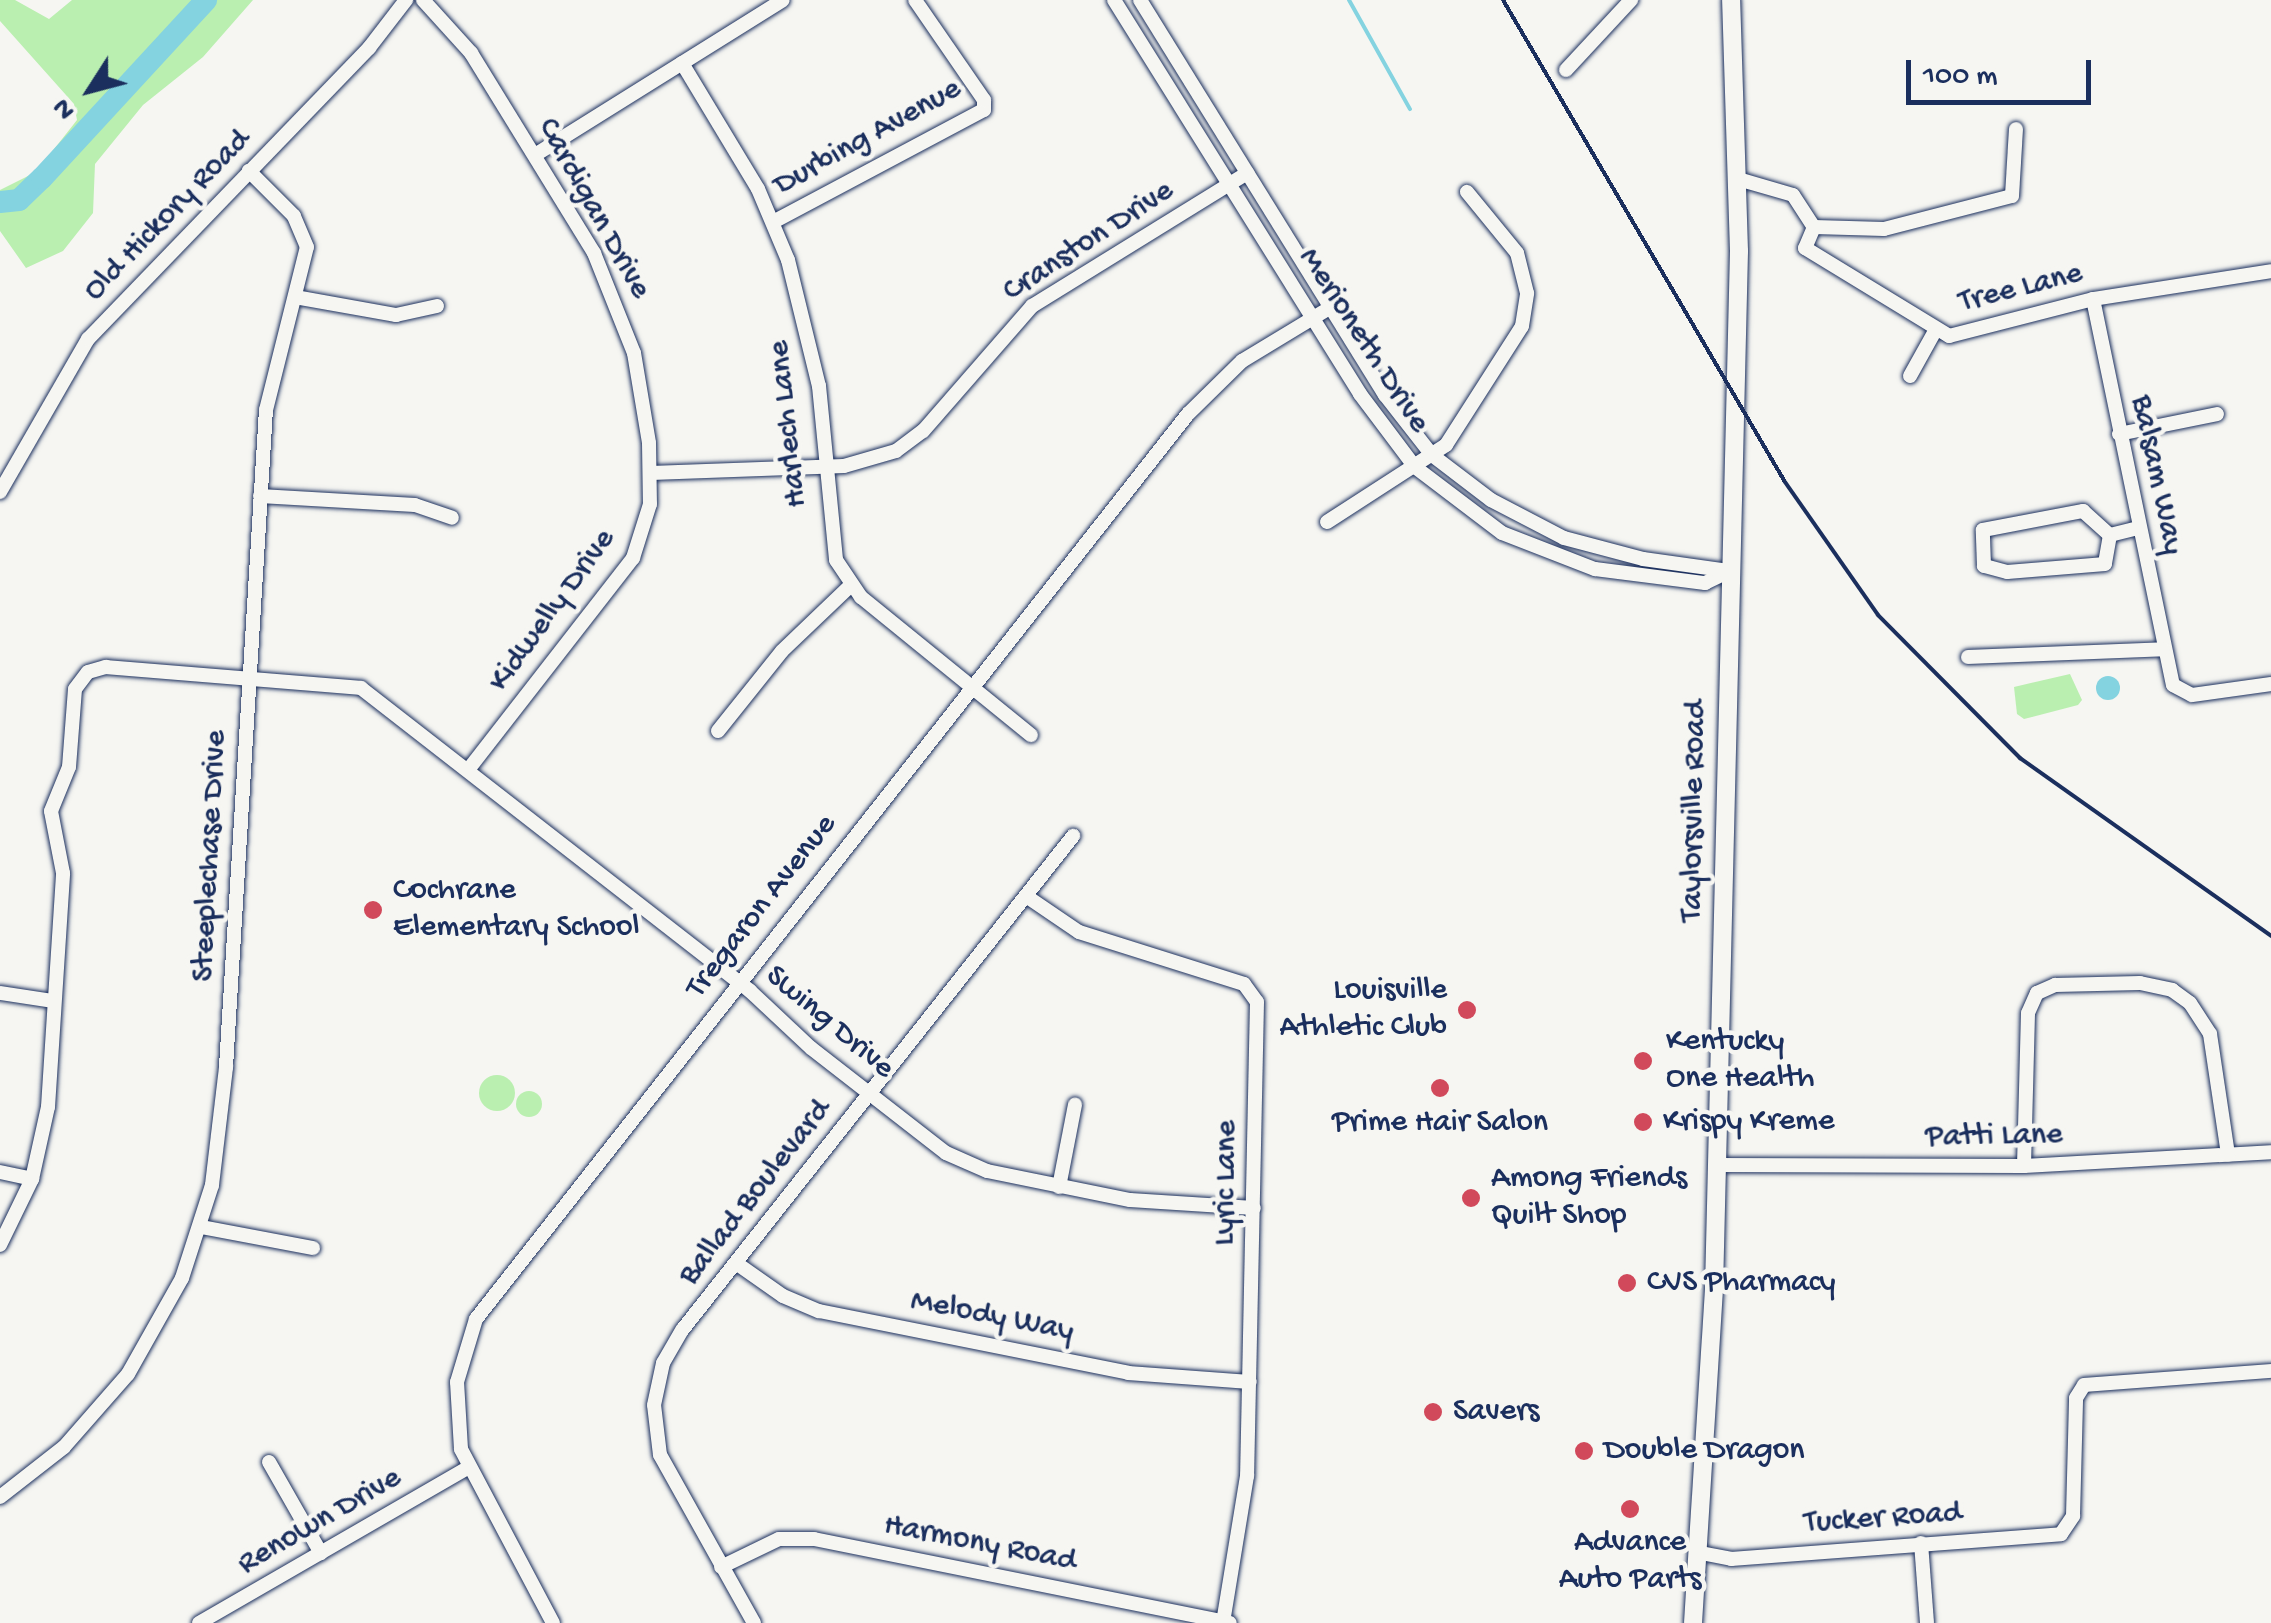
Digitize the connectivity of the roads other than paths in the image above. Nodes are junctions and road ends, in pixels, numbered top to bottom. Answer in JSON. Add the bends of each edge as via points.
{"nodes":[{"id":1,"x":406,"y":0,"type":"edge"},
{"id":2,"x":423,"y":0,"type":"edge"},
{"id":3,"x":784,"y":0,"type":"edge"},
{"id":4,"x":916,"y":0,"type":"edge"},
{"id":5,"x":1114,"y":0,"type":"edge"},
{"id":6,"x":1140,"y":0,"type":"edge"},
{"id":7,"x":1631,"y":0,"type":"edge"},
{"id":8,"x":1732,"y":0,"type":"edge"},
{"id":9,"x":682,"y":63,"type":"junction"},
{"id":10,"x":1566,"y":70,"type":"dead end"},
{"id":11,"x":2016,"y":129,"type":"dead end"},
{"id":12,"x":535,"y":156,"type":"junction"},
{"id":13,"x":249,"y":172,"type":"junction"},
{"id":14,"x":1247,"y":172,"type":"junction"},
{"id":15,"x":1738,"y":180,"type":"junction"},
{"id":16,"x":1228,"y":184,"type":"junction"},
{"id":17,"x":1467,"y":192,"type":"dead end"},
{"id":18,"x":773,"y":222,"type":"junction"},
{"id":19,"x":1814,"y":228,"type":"junction"},
{"id":20,"x":2271,"y":271,"type":"edge"},
{"id":21,"x":295,"y":297,"type":"junction"},
{"id":22,"x":2093,"y":298,"type":"junction"},
{"id":23,"x":437,"y":306,"type":"dead end"},
{"id":24,"x":1331,"y":307,"type":"junction"},
{"id":25,"x":1312,"y":318,"type":"junction"},
{"id":26,"x":1936,"y":329,"type":"junction"},
{"id":27,"x":1910,"y":376,"type":"dead end"},
{"id":28,"x":2217,"y":414,"type":"dead end"},
{"id":29,"x":2119,"y":434,"type":"junction"},
{"id":30,"x":1432,"y":455,"type":"junction"},
{"id":31,"x":825,"y":466,"type":"junction"},
{"id":32,"x":1415,"y":467,"type":"junction"},
{"id":33,"x":651,"y":473,"type":"junction"},
{"id":34,"x":0,"y":492,"type":"edge"},
{"id":35,"x":260,"y":496,"type":"junction"},
{"id":36,"x":452,"y":518,"type":"dead end"},
{"id":37,"x":1327,"y":522,"type":"dead end"},
{"id":38,"x":2139,"y":528,"type":"junction"},
{"id":39,"x":2110,"y":535,"type":"junction"},
{"id":40,"x":1730,"y":571,"type":"junction"},
{"id":41,"x":851,"y":585,"type":"junction"},
{"id":42,"x":2165,"y":655,"type":"junction"},
{"id":43,"x":1968,"y":657,"type":"dead end"},
{"id":44,"x":249,"y":674,"type":"junction"},
{"id":45,"x":2271,"y":684,"type":"edge"},
{"id":46,"x":972,"y":687,"type":"junction"},
{"id":47,"x":718,"y":731,"type":"dead end"},
{"id":48,"x":1031,"y":735,"type":"dead end"},
{"id":49,"x":469,"y":769,"type":"junction"},
{"id":50,"x":1074,"y":836,"type":"dead end"},
{"id":51,"x":1026,"y":896,"type":"junction"},
{"id":52,"x":739,"y":982,"type":"junction"},
{"id":53,"x":0,"y":993,"type":"edge"},
{"id":54,"x":53,"y":1000,"type":"junction"},
{"id":55,"x":869,"y":1094,"type":"junction"},
{"id":56,"x":1074,"y":1105,"type":"dead end"},
{"id":57,"x":2271,"y":1152,"type":"edge"},
{"id":58,"x":2228,"y":1154,"type":"junction"},
{"id":59,"x":1716,"y":1164,"type":"junction"},
{"id":60,"x":2024,"y":1166,"type":"junction"},
{"id":61,"x":0,"y":1172,"type":"edge"},
{"id":62,"x":32,"y":1179,"type":"junction"},
{"id":63,"x":1058,"y":1186,"type":"junction"},
{"id":64,"x":1254,"y":1208,"type":"junction"},
{"id":65,"x":201,"y":1227,"type":"junction"},
{"id":66,"x":0,"y":1245,"type":"edge"},
{"id":67,"x":313,"y":1248,"type":"dead end"},
{"id":68,"x":736,"y":1263,"type":"junction"},
{"id":69,"x":2271,"y":1372,"type":"edge"},
{"id":70,"x":1250,"y":1382,"type":"junction"},
{"id":71,"x":268,"y":1462,"type":"dead end"},
{"id":72,"x":468,"y":1468,"type":"junction"},
{"id":73,"x":0,"y":1497,"type":"edge"},
{"id":74,"x":1921,"y":1544,"type":"junction"},
{"id":75,"x":321,"y":1553,"type":"junction"},
{"id":76,"x":1701,"y":1553,"type":"junction"},
{"id":77,"x":721,"y":1567,"type":"junction"},
{"id":78,"x":551,"y":1622,"type":"edge"},
{"id":79,"x":1226,"y":1622,"type":"edge"},
{"id":80,"x":199,"y":1623,"type":"edge"},
{"id":81,"x":754,"y":1623,"type":"edge"},
{"id":82,"x":1693,"y":1623,"type":"edge"},
{"id":83,"x":1926,"y":1623,"type":"edge"}],
"edges":[{"from":1,"to":13,"type":"street","name":"Old Hickory Road"},
{"from":2,"to":12,"type":"street","name":"Cardigan Drive","via":[[457,33]]},
{"from":3,"to":9,"type":"street"},
{"from":4,"to":18,"type":"street","name":"Durbing Avenue","via":[[984,100],[984,110]]},
{"from":5,"to":16,"type":"street","name":"Merioneth Drive"},
{"from":6,"to":14,"type":"street"},
{"from":7,"to":10,"type":"street"},
{"from":8,"to":15,"type":"main road","name":"Taylorsville Road"},
{"from":9,"to":12,"type":"street"},
{"from":9,"to":18,"type":"street","name":"Harlech Lane"},
{"from":11,"to":19,"type":"street","via":[[2012,196],[1884,229]]},
{"from":12,"to":33,"type":"street","name":"Cardigan Drive","via":[[618,306],[643,396]]},
{"from":13,"to":21,"type":"street","name":"Steeplechase Drive","via":[[304,231],[307,247]]},
{"from":13,"to":34,"type":"street","name":"Old Hickory Road","via":[[88,339]]},
{"from":14,"to":16,"type":"street","name":"Cranston Drive"},
{"from":14,"to":24,"type":"street"},
{"from":15,"to":19,"type":"street","name":"Tree Lane","via":[[1793,196]]},
{"from":15,"to":40,"type":"main road","name":"Taylorsville Road"},
{"from":16,"to":25,"type":"street","name":"Merioneth Drive"},
{"from":16,"to":31,"type":"street","name":"Cranston Drive","via":[[1032,306],[906,446],[868,462]]},
{"from":17,"to":30,"type":"street","via":[[1517,253],[1527,304],[1500,364],[1446,445]]},
{"from":18,"to":31,"type":"street","name":"Harlech Lane","via":[[813,350]]},
{"from":19,"to":26,"type":"street","name":"Tree Lane","via":[[1805,248]]},
{"from":20,"to":22,"type":"street","name":"Tree Lane"},
{"from":21,"to":23,"type":"street","via":[[396,315]]},
{"from":21,"to":35,"type":"street","name":"Steeplechase Drive","via":[[266,410]]},
{"from":22,"to":26,"type":"street","name":"Tree Lane","via":[[1949,336]]},
{"from":22,"to":29,"type":"street","name":"Balsam Way"},
{"from":24,"to":25,"type":"street","name":"Tregaron Avenue"},
{"from":24,"to":30,"type":"street","via":[[1404,424]]},
{"from":25,"to":32,"type":"street","name":"Merioneth Drive"},
{"from":25,"to":46,"type":"street","name":"Tregaron Avenue","via":[[1213,386]]},
{"from":26,"to":27,"type":"street"},
{"from":28,"to":29,"type":"street"},
{"from":29,"to":38,"type":"street","name":"Balsam Way"},
{"from":30,"to":32,"type":"street"},
{"from":30,"to":40,"type":"street","via":[[1490,500],[1564,538],[1643,559]]},
{"from":31,"to":33,"type":"street","name":"Cranston Drive"},
{"from":31,"to":41,"type":"street","name":"Harlech Lane","via":[[831,547]]},
{"from":32,"to":37,"type":"street"},
{"from":32,"to":40,"type":"street","name":"Merioneth Drive","via":[[1502,533],[1586,565],[1632,578],[1705,583]]},
{"from":33,"to":49,"type":"street","name":"Kidwelly Drive","via":[[644,530],[627,568]]},
{"from":35,"to":36,"type":"street","via":[[414,505]]},
{"from":35,"to":44,"type":"street","name":"Steeplechase Drive"},
{"from":38,"to":39,"type":"street"},
{"from":38,"to":42,"type":"street","name":"Balsam Way"},
{"from":39,"to":39,"type":"street","via":[[2083,511],[1984,530],[1982,554],[1992,572],[2092,570],[2105,564]]},
{"from":40,"to":59,"type":"main road","name":"Taylorsville Road"},
{"from":41,"to":46,"type":"street","name":"Harlech Lane"},
{"from":41,"to":47,"type":"street","via":[[782,651]]},
{"from":42,"to":43,"type":"street"},
{"from":42,"to":45,"type":"street","via":[[2173,685],[2186,694]]},
{"from":44,"to":49,"type":"street","name":"Swing Drive","via":[[361,688]]},
{"from":44,"to":54,"type":"street","name":"Swing Drive","via":[[106,667],[88,672],[75,689],[69,767],[51,811],[62,857]]},
{"from":44,"to":65,"type":"street","name":"Steeplechase Drive","via":[[226,1067]]},
{"from":46,"to":48,"type":"street","name":"Harlech Lane"},
{"from":46,"to":52,"type":"street","name":"Tregaron Avenue"},
{"from":49,"to":52,"type":"street","name":"Swing Drive"},
{"from":50,"to":51,"type":"street","name":"Ballad Boulevard"},
{"from":51,"to":55,"type":"street","name":"Ballad Boulevard"},
{"from":51,"to":64,"type":"street","name":"Lyric Lane","via":[[1079,932],[1236,980],[1253,993]]},
{"from":52,"to":55,"type":"street","name":"Swing Drive"},
{"from":52,"to":72,"type":"street","name":"Tregaron Avenue","via":[[476,1319],[457,1382],[457,1428]]},
{"from":53,"to":54,"type":"street"},
{"from":54,"to":62,"type":"street","via":[[48,1108]]},
{"from":55,"to":63,"type":"street","name":"Swing Drive","via":[[970,1166]]},
{"from":55,"to":68,"type":"street","name":"Ballad Boulevard"},
{"from":56,"to":63,"type":"street"},
{"from":57,"to":58,"type":"street","name":"Patti Lane"},
{"from":58,"to":60,"type":"street","name":"Patti Lane"},
{"from":58,"to":60,"type":"street","via":[[2210,1034],[2190,1004],[2162,986],[2055,985],[2038,992],[2028,1013]]},
{"from":59,"to":60,"type":"street","name":"Patti Lane"},
{"from":59,"to":76,"type":"main road","name":"Taylorsville Road"},
{"from":61,"to":62,"type":"street"},
{"from":62,"to":66,"type":"street"},
{"from":63,"to":64,"type":"street","name":"Swing Drive","via":[[1167,1205]]},
{"from":64,"to":70,"type":"street","name":"Lyric Lane"},
{"from":65,"to":67,"type":"street"},
{"from":65,"to":73,"type":"street","name":"Steeplechase Drive","via":[[182,1278],[128,1374],[64,1446]]},
{"from":68,"to":70,"type":"street","name":"Melody Way","via":[[783,1296],[819,1311],[1128,1373]]},
{"from":68,"to":77,"type":"street","name":"Ballad Boulevard","via":[[671,1347],[654,1405],[665,1470]]},
{"from":69,"to":74,"type":"street","name":"Tucker Road","via":[[2084,1384],[2076,1398],[2069,1530]]},
{"from":70,"to":79,"type":"street","name":"Lyric Lane","via":[[1247,1476]]},
{"from":71,"to":75,"type":"street"},
{"from":72,"to":75,"type":"street","name":"Renown Drive"},
{"from":72,"to":78,"type":"street","name":"Tregaron Avenue"},
{"from":74,"to":76,"type":"street","name":"Tucker Road","via":[[1731,1558]]},
{"from":74,"to":83,"type":"street"},
{"from":75,"to":80,"type":"street","name":"Renown Drive"},
{"from":76,"to":82,"type":"main road","name":"Taylorsville Road"},
{"from":77,"to":79,"type":"street","name":"Harmony Road","via":[[779,1539],[814,1539]]},
{"from":77,"to":81,"type":"street","name":"Ballad Boulevard"}]}
